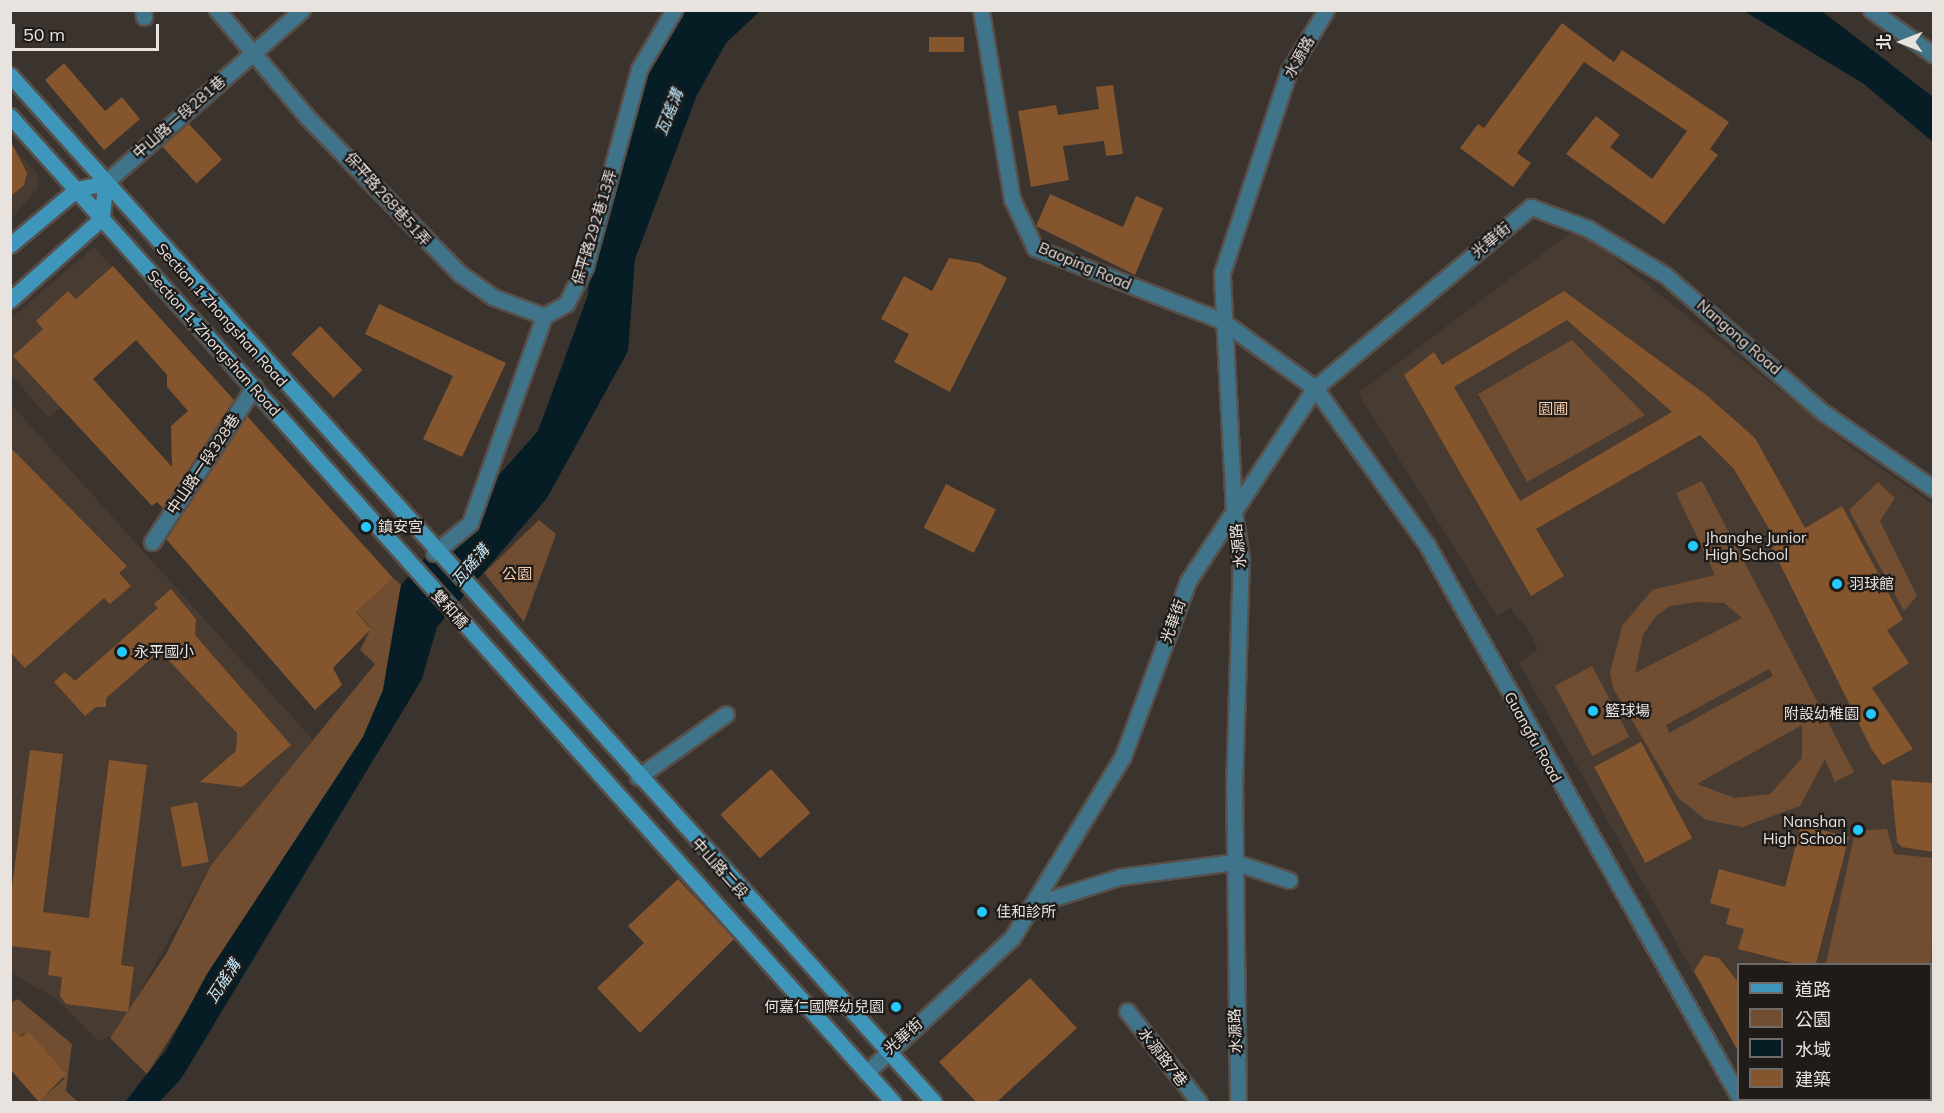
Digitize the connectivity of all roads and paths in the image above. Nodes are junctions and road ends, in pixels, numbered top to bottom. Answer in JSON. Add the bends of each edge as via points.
{"nodes":[{"id":1,"x":217,"y":10,"type":"edge"},
{"id":2,"x":302,"y":10,"type":"edge"},
{"id":3,"x":981,"y":10,"type":"edge"},
{"id":4,"x":1326,"y":10,"type":"edge"},
{"id":5,"x":1871,"y":10,"type":"edge"},
{"id":6,"x":673,"y":11,"type":"edge"},
{"id":7,"x":254,"y":52,"type":"junction"},
{"id":8,"x":1934,"y":55,"type":"edge"},
{"id":9,"x":10,"y":75,"type":"edge"},
{"id":10,"x":10,"y":116,"type":"edge"},
{"id":11,"x":105,"y":183,"type":"junction"},
{"id":12,"x":77,"y":189,"type":"junction"},
{"id":13,"x":1531,"y":207,"type":"joint"},
{"id":14,"x":102,"y":218,"type":"junction"},
{"id":15,"x":10,"y":245,"type":"edge"},
{"id":16,"x":10,"y":300,"type":"edge"},
{"id":17,"x":544,"y":316,"type":"junction"},
{"id":18,"x":1221,"y":320,"type":"junction"},
{"id":19,"x":254,"y":387,"type":"junction"},
{"id":20,"x":1315,"y":388,"type":"junction"},
{"id":21,"x":1934,"y":489,"type":"edge"},
{"id":22,"x":1234,"y":513,"type":"junction"},
{"id":23,"x":152,"y":542,"type":"dead end"},
{"id":24,"x":434,"y":553,"type":"junction"},
{"id":25,"x":416,"y":572,"type":"joint"},
{"id":26,"x":508,"y":631,"type":"joint"},
{"id":27,"x":484,"y":646,"type":"joint"},
{"id":28,"x":726,"y":714,"type":"dead end"},
{"id":29,"x":638,"y":777,"type":"junction"},
{"id":30,"x":1234,"y":862,"type":"junction"},
{"id":31,"x":1289,"y":880,"type":"dead end"},
{"id":32,"x":1032,"y":905,"type":"junction"},
{"id":33,"x":1127,"y":1011,"type":"dead end"},
{"id":34,"x":884,"y":1052,"type":"junction"},
{"id":35,"x":866,"y":1073,"type":"junction"},
{"id":36,"x":1737,"y":1093,"type":"edge"},
{"id":37,"x":892,"y":1102,"type":"edge"},
{"id":38,"x":934,"y":1102,"type":"edge"},
{"id":39,"x":1199,"y":1102,"type":"edge"},
{"id":40,"x":1238,"y":1102,"type":"edge"}],
"edges":[{"from":1,"to":7,"type":"street","name":"保平路268巷51弄"},
{"from":2,"to":7,"type":"street","name":"中山路一段281巷"},
{"from":3,"to":18,"type":"street","name":"Baoping Road","via":[[1012,199],[1035,248]]},
{"from":4,"to":18,"type":"street","name":"水源路","via":[[1289,71],[1222,273]]},
{"from":5,"to":8,"type":"street"},
{"from":6,"to":17,"type":"street","name":"保平路292巷13弄","via":[[639,69],[585,267],[566,304]]},
{"from":7,"to":11,"type":"street","name":"中山路一段281巷"},
{"from":7,"to":17,"type":"street","name":"保平路268巷51弄","via":[[307,117],[459,273],[493,297]]},
{"from":9,"to":11,"type":"street","name":"Section 1 Zhongshan Road"},
{"from":10,"to":12,"type":"street","name":"Section 1, Zhongshan Road"},
{"from":11,"to":12,"type":"street"},
{"from":11,"to":14,"type":"street"},
{"from":11,"to":24,"type":"street","name":"Section 1 Zhongshan Road"},
{"from":12,"to":14,"type":"street","name":"Section 1, Zhongshan Road"},
{"from":12,"to":15,"type":"street"},
{"from":13,"to":20,"type":"street","name":"光華街"},
{"from":13,"to":21,"type":"street","name":"Nangong Road","via":[[1587,228],[1665,275],[1824,413]]},
{"from":14,"to":16,"type":"street"},
{"from":14,"to":19,"type":"street","name":"Section 1, Zhongshan Road"},
{"from":17,"to":24,"type":"street","via":[[470,523]]},
{"from":18,"to":20,"type":"street","name":"Baoping Road"},
{"from":18,"to":22,"type":"street","name":"水源路"},
{"from":19,"to":23,"type":"street","name":"中山路一段328巷"},
{"from":19,"to":25,"type":"street","name":"Section 1, Zhongshan Road"},
{"from":20,"to":22,"type":"street","name":"光華街"},
{"from":20,"to":36,"type":"street","name":"Guangfu Road","via":[[1427,545]]},
{"from":22,"to":30,"type":"street","name":"水源路","via":[[1241,558]]},
{"from":22,"to":32,"type":"street","name":"光華街","via":[[1188,581],[1123,756]]},
{"from":24,"to":26,"type":"street","name":"雙和橋"},
{"from":25,"to":27,"type":"street","name":"雙和橋"},
{"from":26,"to":29,"type":"street","name":"中山路二段"},
{"from":27,"to":35,"type":"street","name":"中山路二段"},
{"from":28,"to":29,"type":"street"},
{"from":29,"to":34,"type":"street","name":"中山路二段"},
{"from":30,"to":31,"type":"street"},
{"from":30,"to":32,"type":"street","via":[[1119,877]]},
{"from":30,"to":40,"type":"street","name":"水源路"},
{"from":32,"to":34,"type":"street","name":"光華街","via":[[1012,938]]},
{"from":33,"to":39,"type":"street","name":"水源路7巷"},
{"from":34,"to":35,"type":"street","name":"光華街"},
{"from":34,"to":38,"type":"street","name":"中山路二段"},
{"from":35,"to":37,"type":"street","name":"中山路二段"}]}
